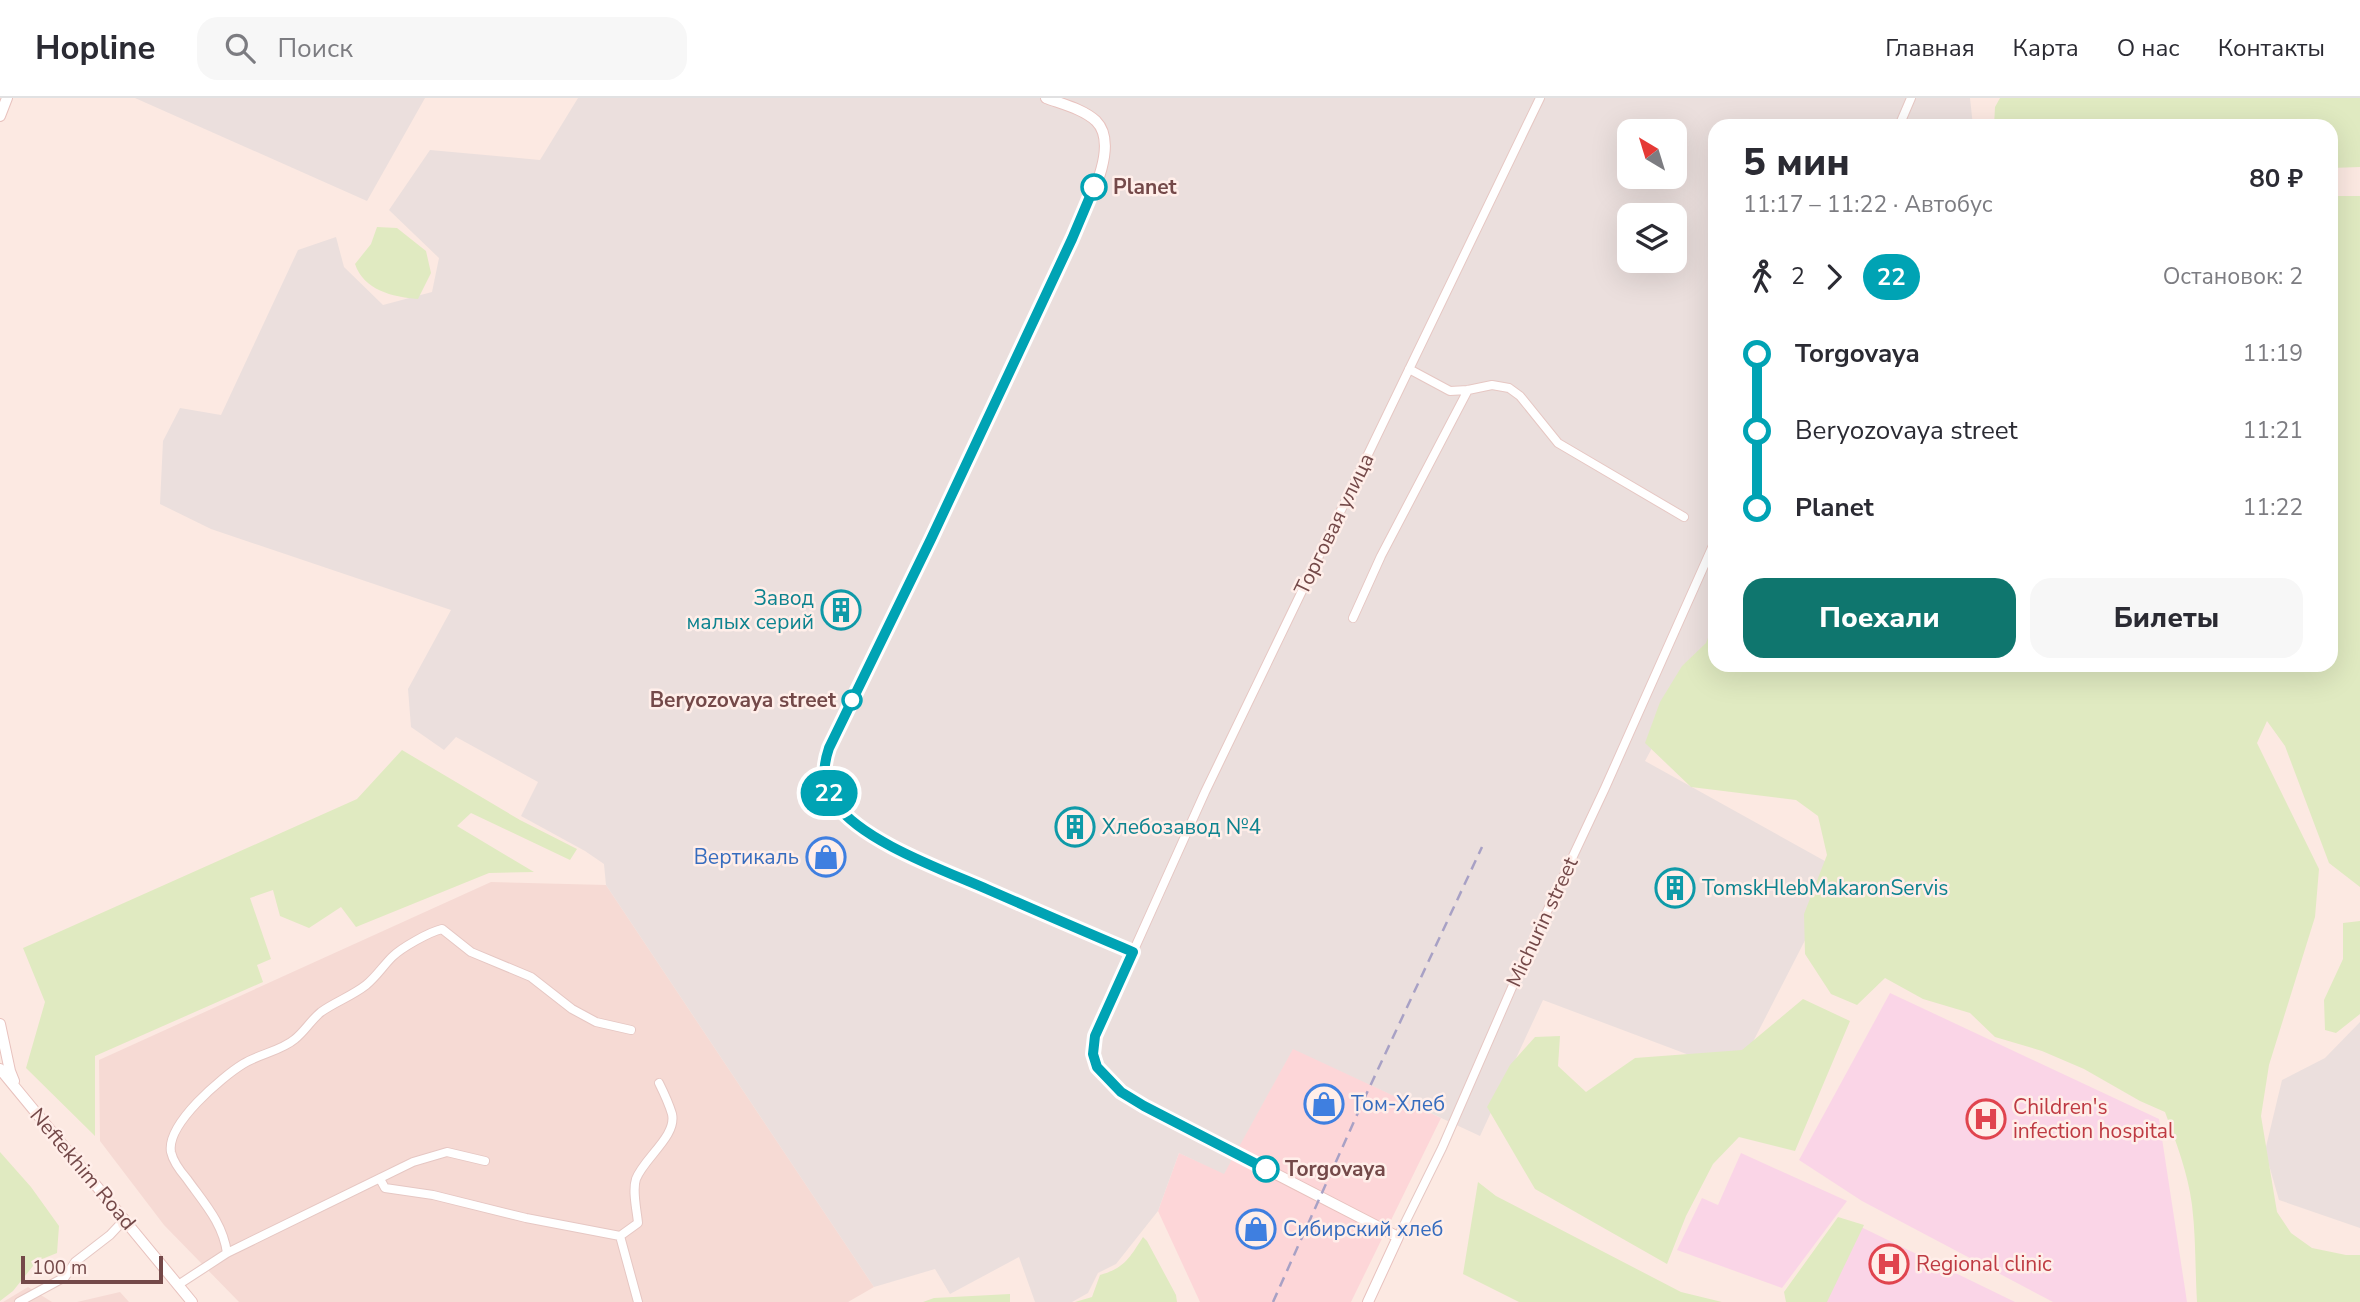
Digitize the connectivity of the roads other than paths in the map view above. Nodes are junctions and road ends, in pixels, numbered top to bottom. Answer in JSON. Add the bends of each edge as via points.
{"nodes":[{"id":1,"x":7,"y":98,"type":"edge"},
{"id":2,"x":1046,"y":98,"type":"edge"},
{"id":3,"x":1540,"y":98,"type":"edge"},
{"id":4,"x":1912,"y":98,"type":"edge"},
{"id":5,"x":0,"y":116,"type":"edge"},
{"id":6,"x":1902,"y":119,"type":"edge"},
{"id":7,"x":1409,"y":369,"type":"junction"},
{"id":8,"x":1468,"y":390,"type":"junction"},
{"id":9,"x":1684,"y":517,"type":"dead end"},
{"id":10,"x":1708,"y":557,"type":"edge"},
{"id":11,"x":1353,"y":618,"type":"dead end"},
{"id":12,"x":1133,"y":952,"type":"junction"},
{"id":13,"x":0,"y":1024,"type":"edge"},
{"id":14,"x":631,"y":1030,"type":"dead end"},
{"id":15,"x":0,"y":1069,"type":"edge"},
{"id":16,"x":659,"y":1083,"type":"dead end"},
{"id":17,"x":20,"y":1093,"type":"junction"},
{"id":18,"x":485,"y":1161,"type":"dead end"},
{"id":19,"x":380,"y":1179,"type":"junction"},
{"id":20,"x":125,"y":1219,"type":"junction"},
{"id":21,"x":620,"y":1236,"type":"junction"},
{"id":22,"x":1398,"y":1237,"type":"junction"},
{"id":23,"x":227,"y":1253,"type":"junction"},
{"id":24,"x":178,"y":1285,"type":"junction"},
{"id":25,"x":19,"y":1302,"type":"edge"},
{"id":26,"x":192,"y":1302,"type":"edge"},
{"id":27,"x":638,"y":1302,"type":"edge"},
{"id":28,"x":1368,"y":1302,"type":"edge"}],
"edges":[{"from":1,"to":5,"type":"street"},
{"from":2,"to":12,"type":"street","via":[[1096,121],[1106,141],[1104,160],[1072,239],[829,748],[823,775],[836,805],[872,835]]},
{"from":3,"to":7,"type":"street","name":"Торговая улица"},
{"from":4,"to":6,"type":"street"},
{"from":7,"to":8,"type":"street","via":[[1450,391]]},
{"from":7,"to":12,"type":"street","name":"Торговая улица"},
{"from":8,"to":9,"type":"street","via":[[1492,385],[1509,388],[1558,443]]},
{"from":8,"to":11,"type":"street"},
{"from":10,"to":22,"type":"street","name":"Michurin street"},
{"from":12,"to":22,"type":"street","via":[[1095,1036],[1093,1054],[1104,1077],[1144,1106]]},
{"from":13,"to":17,"type":"street"},
{"from":14,"to":23,"type":"street","via":[[596,1022],[531,977],[471,952],[442,929],[405,947],[355,994],[321,1012],[297,1038],[243,1064],[221,1081],[173,1135],[171,1151],[215,1217]]},
{"from":15,"to":17,"type":"street","name":"Neftekhim Road"},
{"from":16,"to":21,"type":"street","via":[[673,1123],[635,1182],[638,1223]]},
{"from":17,"to":20,"type":"street","name":"Neftekhim Road"},
{"from":18,"to":19,"type":"street","via":[[447,1152]]},
{"from":19,"to":21,"type":"street","via":[[385,1188]]},
{"from":19,"to":23,"type":"street"},
{"from":20,"to":24,"type":"street","name":"Neftekhim Road"},
{"from":20,"to":25,"type":"street","via":[[75,1262],[65,1278]]},
{"from":21,"to":27,"type":"street"},
{"from":22,"to":28,"type":"street","name":"Michurin street"},
{"from":23,"to":24,"type":"street"},
{"from":24,"to":26,"type":"street","name":"Neftekhim Road"}]}
